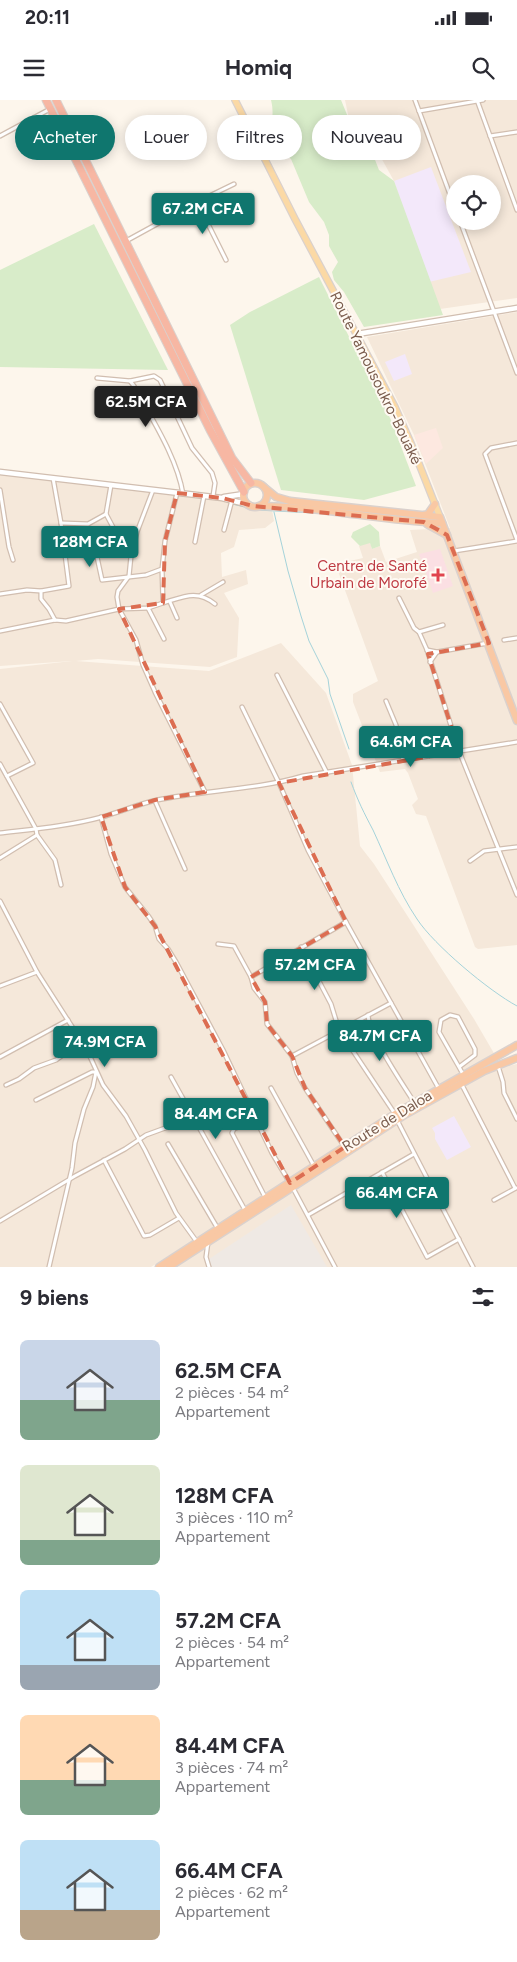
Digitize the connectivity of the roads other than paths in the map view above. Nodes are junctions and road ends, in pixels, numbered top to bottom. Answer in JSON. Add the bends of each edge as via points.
{"nodes":[{"id":1,"x":46,"y":100,"type":"edge"},
{"id":2,"x":56,"y":100,"type":"edge"},
{"id":3,"x":235,"y":100,"type":"edge"},
{"id":4,"x":415,"y":100,"type":"edge"},
{"id":5,"x":477,"y":100,"type":"edge"},
{"id":6,"x":483,"y":100,"type":"edge"},
{"id":7,"x":51,"y":109,"type":"junction"},
{"id":8,"x":419,"y":111,"type":"junction"},
{"id":9,"x":517,"y":132,"type":"edge"},
{"id":10,"x":0,"y":136,"type":"edge"},
{"id":11,"x":490,"y":136,"type":"junction"},
{"id":12,"x":234,"y":184,"type":"dead end"},
{"id":13,"x":446,"y":184,"type":"edge"},
{"id":14,"x":197,"y":202,"type":"junction"},
{"id":15,"x":517,"y":210,"type":"edge"},
{"id":16,"x":463,"y":230,"type":"edge"},
{"id":17,"x":126,"y":241,"type":"junction"},
{"id":18,"x":226,"y":260,"type":"dead end"},
{"id":19,"x":517,"y":308,"type":"edge"},
{"id":20,"x":494,"y":312,"type":"junction"},
{"id":21,"x":357,"y":334,"type":"junction"},
{"id":22,"x":517,"y":373,"type":"edge"},
{"id":23,"x":97,"y":378,"type":"dead end"},
{"id":24,"x":130,"y":381,"type":"junction"},
{"id":25,"x":517,"y":443,"type":"edge"},
{"id":26,"x":0,"y":472,"type":"edge"},
{"id":27,"x":53,"y":478,"type":"junction"},
{"id":28,"x":251,"y":483,"type":"junction"},
{"id":29,"x":111,"y":485,"type":"junction"},
{"id":30,"x":265,"y":488,"type":"junction"},
{"id":31,"x":0,"y":490,"type":"edge"},
{"id":32,"x":152,"y":490,"type":"junction"},
{"id":33,"x":177,"y":493,"type":"junction"},
{"id":34,"x":244,"y":493,"type":"junction"},
{"id":35,"x":183,"y":494,"type":"junction"},
{"id":36,"x":204,"y":496,"type":"junction"},
{"id":37,"x":212,"y":496,"type":"junction"},
{"id":38,"x":222,"y":498,"type":"junction"},
{"id":39,"x":232,"y":500,"type":"junction"},
{"id":40,"x":435,"y":504,"type":"junction"},
{"id":41,"x":250,"y":505,"type":"junction"},
{"id":42,"x":259,"y":506,"type":"junction"},
{"id":43,"x":106,"y":514,"type":"junction"},
{"id":44,"x":423,"y":519,"type":"junction"},
{"id":45,"x":441,"y":520,"type":"junction"},
{"id":46,"x":61,"y":523,"type":"junction"},
{"id":47,"x":224,"y":530,"type":"dead end"},
{"id":48,"x":446,"y":535,"type":"junction"},
{"id":49,"x":517,"y":540,"type":"edge"},
{"id":50,"x":195,"y":542,"type":"dead end"},
{"id":51,"x":453,"y":551,"type":"junction"},
{"id":52,"x":13,"y":560,"type":"dead end"},
{"id":53,"x":162,"y":568,"type":"junction"},
{"id":54,"x":129,"y":576,"type":"junction"},
{"id":55,"x":223,"y":582,"type":"dead end"},
{"id":56,"x":41,"y":591,"type":"junction"},
{"id":57,"x":0,"y":594,"type":"edge"},
{"id":58,"x":201,"y":596,"type":"junction"},
{"id":59,"x":399,"y":598,"type":"dead end"},
{"id":60,"x":170,"y":602,"type":"junction"},
{"id":61,"x":163,"y":604,"type":"junction"},
{"id":62,"x":215,"y":604,"type":"dead end"},
{"id":63,"x":148,"y":608,"type":"junction"},
{"id":64,"x":119,"y":609,"type":"junction"},
{"id":65,"x":177,"y":618,"type":"dead end"},
{"id":66,"x":55,"y":620,"type":"junction"},
{"id":67,"x":443,"y":625,"type":"dead end"},
{"id":68,"x":0,"y":631,"type":"edge"},
{"id":69,"x":420,"y":632,"type":"junction"},
{"id":70,"x":517,"y":638,"type":"edge"},
{"id":71,"x":164,"y":639,"type":"dead end"},
{"id":72,"x":504,"y":640,"type":"dead end"},
{"id":73,"x":489,"y":643,"type":"junction"},
{"id":74,"x":427,"y":650,"type":"junction"},
{"id":75,"x":437,"y":652,"type":"junction"},
{"id":76,"x":430,"y":662,"type":"junction"},
{"id":77,"x":277,"y":675,"type":"dead end"},
{"id":78,"x":386,"y":701,"type":"dead end"},
{"id":79,"x":0,"y":704,"type":"edge"},
{"id":80,"x":242,"y":707,"type":"dead end"},
{"id":81,"x":517,"y":721,"type":"edge"},
{"id":82,"x":517,"y":742,"type":"edge"},
{"id":83,"x":459,"y":751,"type":"junction"},
{"id":84,"x":403,"y":760,"type":"junction"},
{"id":85,"x":0,"y":764,"type":"edge"},
{"id":86,"x":327,"y":773,"type":"junction"},
{"id":87,"x":7,"y":776,"type":"junction"},
{"id":88,"x":279,"y":783,"type":"junction"},
{"id":89,"x":205,"y":792,"type":"junction"},
{"id":90,"x":155,"y":800,"type":"junction"},
{"id":91,"x":101,"y":817,"type":"junction"},
{"id":92,"x":36,"y":829,"type":"junction"},
{"id":93,"x":0,"y":833,"type":"edge"},
{"id":94,"x":36,"y":835,"type":"junction"},
{"id":95,"x":517,"y":847,"type":"edge"},
{"id":96,"x":498,"y":850,"type":"junction"},
{"id":97,"x":0,"y":858,"type":"edge"},
{"id":98,"x":470,"y":861,"type":"dead end"},
{"id":99,"x":185,"y":869,"type":"dead end"},
{"id":100,"x":61,"y":885,"type":"dead end"},
{"id":101,"x":517,"y":895,"type":"edge"},
{"id":102,"x":0,"y":901,"type":"edge"},
{"id":103,"x":346,"y":922,"type":"junction"},
{"id":104,"x":218,"y":944,"type":"dead end"},
{"id":105,"x":302,"y":947,"type":"junction"},
{"id":106,"x":37,"y":972,"type":"junction"},
{"id":107,"x":251,"y":977,"type":"junction"},
{"id":108,"x":0,"y":986,"type":"edge"},
{"id":109,"x":391,"y":1003,"type":"junction"},
{"id":110,"x":368,"y":1015,"type":"junction"},
{"id":111,"x":68,"y":1020,"type":"junction"},
{"id":112,"x":339,"y":1030,"type":"junction"},
{"id":113,"x":83,"y":1044,"type":"junction"},
{"id":114,"x":517,"y":1045,"type":"edge"},
{"id":115,"x":292,"y":1056,"type":"junction"},
{"id":116,"x":0,"y":1057,"type":"edge"},
{"id":117,"x":517,"y":1058,"type":"edge"},
{"id":118,"x":496,"y":1062,"type":"junction"},
{"id":119,"x":459,"y":1067,"type":"junction"},
{"id":120,"x":96,"y":1072,"type":"junction"},
{"id":121,"x":171,"y":1077,"type":"dead end"},
{"id":122,"x":462,"y":1079,"type":"junction"},
{"id":123,"x":6,"y":1085,"type":"dead end"},
{"id":124,"x":271,"y":1088,"type":"dead end"},
{"id":125,"x":439,"y":1089,"type":"junction"},
{"id":126,"x":36,"y":1100,"type":"dead end"},
{"id":127,"x":248,"y":1102,"type":"junction"},
{"id":128,"x":414,"y":1103,"type":"junction"},
{"id":129,"x":193,"y":1117,"type":"junction"},
{"id":130,"x":396,"y":1117,"type":"junction"},
{"id":131,"x":256,"y":1118,"type":"junction"},
{"id":132,"x":517,"y":1119,"type":"edge"},
{"id":133,"x":139,"y":1139,"type":"junction"},
{"id":134,"x":168,"y":1144,"type":"dead end"},
{"id":135,"x":345,"y":1147,"type":"junction"},
{"id":136,"x":414,"y":1154,"type":"junction"},
{"id":137,"x":104,"y":1160,"type":"junction"},
{"id":138,"x":314,"y":1167,"type":"junction"},
{"id":139,"x":382,"y":1172,"type":"junction"},
{"id":140,"x":68,"y":1180,"type":"junction"},
{"id":141,"x":291,"y":1185,"type":"junction"},
{"id":142,"x":516,"y":1188,"type":"edge"},
{"id":143,"x":266,"y":1198,"type":"junction"},
{"id":144,"x":494,"y":1200,"type":"dead end"},
{"id":145,"x":245,"y":1211,"type":"junction"},
{"id":146,"x":308,"y":1215,"type":"junction"},
{"id":147,"x":179,"y":1218,"type":"junction"},
{"id":148,"x":0,"y":1221,"type":"edge"},
{"id":149,"x":218,"y":1229,"type":"junction"},
{"id":150,"x":459,"y":1239,"type":"junction"},
{"id":151,"x":197,"y":1242,"type":"junction"},
{"id":152,"x":208,"y":1242,"type":"junction"},
{"id":153,"x":49,"y":1267,"type":"edge"},
{"id":154,"x":159,"y":1267,"type":"edge"},
{"id":155,"x":169,"y":1267,"type":"edge"},
{"id":156,"x":208,"y":1267,"type":"edge"},
{"id":157,"x":335,"y":1267,"type":"edge"},
{"id":158,"x":473,"y":1267,"type":"edge"}],
"edges":[{"from":1,"to":7,"type":"highway"},
{"from":2,"to":17,"type":"highway"},
{"from":3,"to":21,"type":"main road","name":"Route Yamousoukro-Bouaké"},
{"from":4,"to":8,"type":"street"},
{"from":5,"to":6,"type":"street"},
{"from":5,"to":8,"type":"street"},
{"from":5,"to":11,"type":"street"},
{"from":7,"to":10,"type":"street"},
{"from":7,"to":34,"type":"highway","via":[[205,422]]},
{"from":8,"to":13,"type":"street"},
{"from":9,"to":11,"type":"street"},
{"from":11,"to":15,"type":"street"},
{"from":12,"to":14,"type":"street"},
{"from":14,"to":17,"type":"street"},
{"from":14,"to":18,"type":"street"},
{"from":16,"to":20,"type":"street"},
{"from":17,"to":28,"type":"highway","via":[[232,458]]},
{"from":19,"to":20,"type":"street"},
{"from":20,"to":21,"type":"street"},
{"from":20,"to":22,"type":"street"},
{"from":21,"to":40,"type":"main road","name":"Route Yamousoukro-Bouaké","via":[[407,434]]},
{"from":23,"to":24,"type":"street"},
{"from":24,"to":35,"type":"street","via":[[179,475]]},
{"from":24,"to":37,"type":"street","via":[[154,376],[160,380],[192,448],[212,473],[215,483]]},
{"from":25,"to":49,"type":"street","via":[[491,448],[485,454]]},
{"from":26,"to":27,"type":"street"},
{"from":27,"to":29,"type":"street"},
{"from":27,"to":46,"type":"street"},
{"from":28,"to":30,"type":"highway","via":[[259,483]]},
{"from":28,"to":34,"type":"highway"},
{"from":29,"to":32,"type":"street"},
{"from":29,"to":43,"type":"street"},
{"from":30,"to":42,"type":"highway","via":[[267,498]]},
{"from":30,"to":44,"type":"highway","via":[[276,497],[290,500]]},
{"from":31,"to":52,"type":"street"},
{"from":32,"to":33,"type":"street"},
{"from":32,"to":54,"type":"street","via":[[137,532]]},
{"from":33,"to":35,"type":"street"},
{"from":33,"to":53,"type":"street"},
{"from":34,"to":38,"type":"street"},
{"from":34,"to":41,"type":"highway","via":[[244,500]]},
{"from":35,"to":36,"type":"street"},
{"from":36,"to":37,"type":"street"},
{"from":36,"to":50,"type":"street"},
{"from":37,"to":38,"type":"street"},
{"from":38,"to":39,"type":"street"},
{"from":39,"to":41,"type":"street"},
{"from":39,"to":47,"type":"street"},
{"from":40,"to":44,"type":"highway"},
{"from":40,"to":45,"type":"main road","name":"Route Yamousoukro-Bouaké"},
{"from":41,"to":42,"type":"highway"},
{"from":42,"to":44,"type":"highway"},
{"from":43,"to":46,"type":"street","via":[[88,524]]},
{"from":43,"to":54,"type":"street","via":[[115,531],[111,545],[97,557],[102,580]]},
{"from":44,"to":45,"type":"highway"},
{"from":44,"to":48,"type":"highway"},
{"from":45,"to":48,"type":"highway","name":"Route Yamousoukro-Bouaké"},
{"from":46,"to":56,"type":"street","via":[[70,586]]},
{"from":48,"to":51,"type":"highway","name":"Route Yamousoukro-Bouaké"},
{"from":49,"to":51,"type":"street"},
{"from":51,"to":73,"type":"highway","name":"Route Yamousoukro-Bouaké"},
{"from":53,"to":54,"type":"street","via":[[146,575]]},
{"from":53,"to":61,"type":"street"},
{"from":54,"to":64,"type":"street","via":[[118,590]]},
{"from":55,"to":58,"type":"street"},
{"from":56,"to":57,"type":"street"},
{"from":56,"to":66,"type":"street","via":[[41,599]]},
{"from":58,"to":60,"type":"street","via":[[191,595]]},
{"from":58,"to":62,"type":"street"},
{"from":59,"to":69,"type":"street","via":[[414,628]]},
{"from":60,"to":61,"type":"street"},
{"from":60,"to":65,"type":"street"},
{"from":61,"to":63,"type":"street"},
{"from":63,"to":64,"type":"street"},
{"from":63,"to":71,"type":"street"},
{"from":64,"to":66,"type":"street","via":[[66,621]]},
{"from":64,"to":89,"type":"street","via":[[136,640],[142,665]]},
{"from":66,"to":68,"type":"street"},
{"from":67,"to":69,"type":"street"},
{"from":69,"to":74,"type":"street"},
{"from":70,"to":72,"type":"street"},
{"from":73,"to":75,"type":"street"},
{"from":73,"to":81,"type":"highway","name":"Route Yamousoukro-Bouaké"},
{"from":74,"to":75,"type":"street"},
{"from":74,"to":76,"type":"street"},
{"from":75,"to":76,"type":"street"},
{"from":76,"to":83,"type":"street"},
{"from":77,"to":86,"type":"street"},
{"from":78,"to":84,"type":"street","via":[[396,725]]},
{"from":79,"to":87,"type":"street","via":[[33,762]]},
{"from":80,"to":88,"type":"street"},
{"from":82,"to":83,"type":"street"},
{"from":83,"to":84,"type":"street"},
{"from":83,"to":96,"type":"street"},
{"from":84,"to":86,"type":"street"},
{"from":85,"to":87,"type":"street"},
{"from":86,"to":88,"type":"street"},
{"from":87,"to":92,"type":"street"},
{"from":88,"to":89,"type":"street"},
{"from":88,"to":103,"type":"street","via":[[308,850]]},
{"from":89,"to":90,"type":"street"},
{"from":90,"to":91,"type":"street"},
{"from":90,"to":99,"type":"street"},
{"from":91,"to":92,"type":"street"},
{"from":91,"to":127,"type":"street","via":[[111,854],[125,887],[152,922],[159,939],[176,962]]},
{"from":92,"to":93,"type":"street"},
{"from":92,"to":94,"type":"street"},
{"from":94,"to":97,"type":"street"},
{"from":94,"to":100,"type":"street","via":[[55,860]]},
{"from":95,"to":96,"type":"street"},
{"from":96,"to":98,"type":"street","via":[[484,851]]},
{"from":96,"to":101,"type":"street"},
{"from":102,"to":106,"type":"street"},
{"from":103,"to":105,"type":"street"},
{"from":103,"to":109,"type":"street"},
{"from":104,"to":107,"type":"street","via":[[234,946]]},
{"from":105,"to":107,"type":"street"},
{"from":105,"to":112,"type":"street","via":[[331,1004]]},
{"from":106,"to":108,"type":"street"},
{"from":106,"to":111,"type":"street"},
{"from":107,"to":115,"type":"street","via":[[254,988],[265,1002],[267,1024]]},
{"from":109,"to":110,"type":"street"},
{"from":109,"to":125,"type":"street"},
{"from":110,"to":112,"type":"street"},
{"from":110,"to":128,"type":"street","via":[[375,1035]]},
{"from":111,"to":113,"type":"street"},
{"from":111,"to":116,"type":"street"},
{"from":112,"to":115,"type":"street"},
{"from":112,"to":130,"type":"street"},
{"from":113,"to":120,"type":"street"},
{"from":113,"to":123,"type":"street"},
{"from":114,"to":118,"type":"highway","name":"Route de Daloa"},
{"from":115,"to":135,"type":"street","via":[[306,1088]]},
{"from":117,"to":118,"type":"highway"},
{"from":118,"to":122,"type":"highway","name":"Route de Daloa"},
{"from":118,"to":132,"type":"street","via":[[504,1082],[504,1094]]},
{"from":119,"to":119,"type":"street","via":[[439,1032],[441,1020],[450,1015],[458,1017],[475,1049],[475,1055]]},
{"from":119,"to":122,"type":"street"},
{"from":120,"to":126,"type":"street"},
{"from":120,"to":133,"type":"street"},
{"from":120,"to":140,"type":"street","via":[[75,1143]]},
{"from":121,"to":129,"type":"street"},
{"from":122,"to":125,"type":"highway","name":"Route de Daloa"},
{"from":122,"to":130,"type":"highway","name":"Route de Daloa"},
{"from":122,"to":142,"type":"street"},
{"from":124,"to":138,"type":"street"},
{"from":125,"to":128,"type":"highway","name":"Route de Daloa"},
{"from":127,"to":129,"type":"street","via":[[217,1105]]},
{"from":127,"to":131,"type":"street"},
{"from":128,"to":130,"type":"highway","name":"Route de Daloa"},
{"from":129,"to":133,"type":"street"},
{"from":129,"to":145,"type":"street"},
{"from":130,"to":135,"type":"highway","name":"Route de Daloa"},
{"from":130,"to":136,"type":"street"},
{"from":130,"to":141,"type":"highway","name":"Route de Daloa"},
{"from":131,"to":141,"type":"street"},
{"from":131,"to":143,"type":"street","via":[[234,1128],[232,1133]]},
{"from":133,"to":137,"type":"street"},
{"from":133,"to":147,"type":"street"},
{"from":134,"to":149,"type":"street"},
{"from":135,"to":138,"type":"highway","name":"Route de Daloa"},
{"from":136,"to":139,"type":"street"},
{"from":136,"to":150,"type":"street"},
{"from":137,"to":140,"type":"street"},
{"from":137,"to":147,"type":"street","via":[[144,1236]]},
{"from":138,"to":141,"type":"highway","name":"Route de Daloa"},
{"from":139,"to":146,"type":"street"},
{"from":139,"to":150,"type":"street","via":[[427,1257]]},
{"from":140,"to":148,"type":"street"},
{"from":140,"to":153,"type":"street"},
{"from":141,"to":143,"type":"highway","name":"Route de Daloa"},
{"from":141,"to":146,"type":"street"},
{"from":141,"to":152,"type":"highway","name":"Route de Daloa"},
{"from":142,"to":144,"type":"street"},
{"from":143,"to":145,"type":"highway","name":"Route de Daloa"},
{"from":145,"to":149,"type":"highway","name":"Route de Daloa"},
{"from":146,"to":157,"type":"street"},
{"from":147,"to":151,"type":"street"},
{"from":149,"to":151,"type":"highway","name":"Route de Daloa"},
{"from":150,"to":158,"type":"street"},
{"from":151,"to":154,"type":"highway","name":"Route de Daloa"},
{"from":152,"to":155,"type":"highway","name":"Route de Daloa"},
{"from":152,"to":156,"type":"street"}]}
